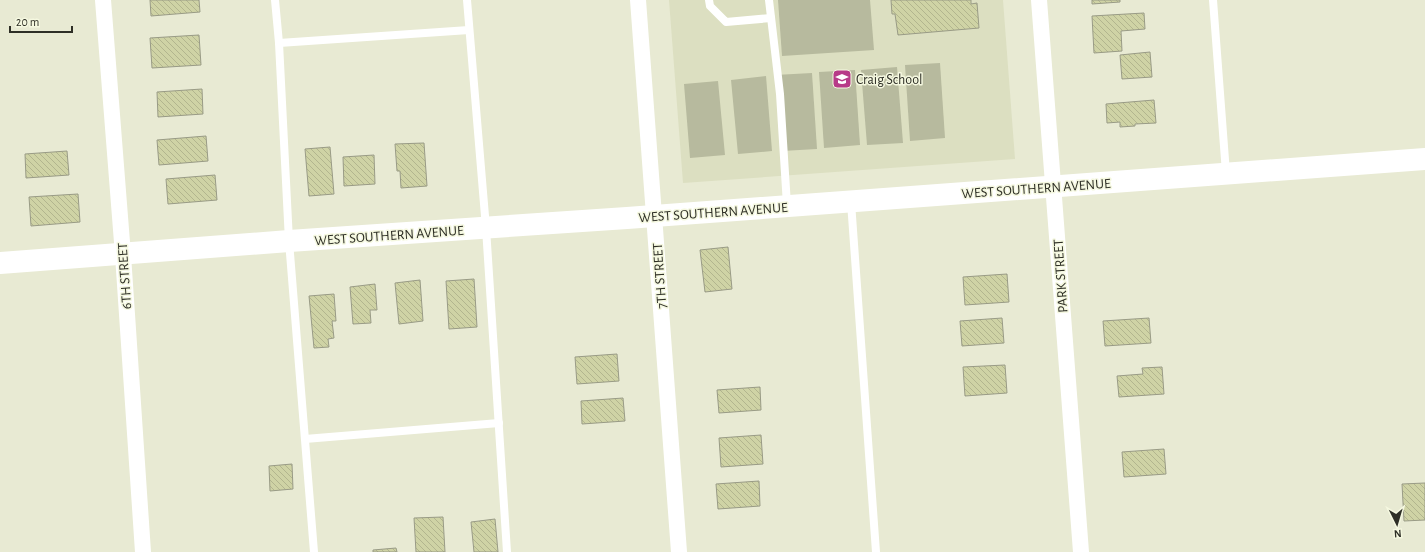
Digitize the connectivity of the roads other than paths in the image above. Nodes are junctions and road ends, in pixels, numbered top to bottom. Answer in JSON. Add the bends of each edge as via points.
{"nodes":[{"id":1,"x":103,"y":0,"type":"edge"},
{"id":2,"x":275,"y":0,"type":"edge"},
{"id":3,"x":467,"y":0,"type":"edge"},
{"id":4,"x":638,"y":0,"type":"edge"},
{"id":5,"x":709,"y":0,"type":"edge"},
{"id":6,"x":769,"y":0,"type":"edge"},
{"id":7,"x":1039,"y":0,"type":"edge"},
{"id":8,"x":1213,"y":0,"type":"edge"},
{"id":9,"x":771,"y":18,"type":"junction"},
{"id":10,"x":469,"y":30,"type":"junction"},
{"id":11,"x":279,"y":43,"type":"junction"},
{"id":12,"x":1425,"y":159,"type":"edge"},
{"id":13,"x":1226,"y":173,"type":"junction"},
{"id":14,"x":1054,"y":186,"type":"junction"},
{"id":15,"x":851,"y":202,"type":"junction"},
{"id":16,"x":787,"y":206,"type":"junction"},
{"id":17,"x":655,"y":216,"type":"junction"},
{"id":18,"x":486,"y":228,"type":"junction"},
{"id":19,"x":289,"y":241,"type":"junction"},
{"id":20,"x":123,"y":255,"type":"junction"},
{"id":21,"x":0,"y":263,"type":"edge"},
{"id":22,"x":499,"y":423,"type":"junction"},
{"id":23,"x":305,"y":439,"type":"junction"},
{"id":24,"x":143,"y":552,"type":"edge"},
{"id":25,"x":314,"y":552,"type":"edge"},
{"id":26,"x":507,"y":552,"type":"edge"},
{"id":27,"x":679,"y":552,"type":"edge"},
{"id":28,"x":876,"y":552,"type":"edge"},
{"id":29,"x":1081,"y":552,"type":"edge"}],
"edges":[{"from":1,"to":20,"type":"street","name":"6TH STREET"},
{"from":2,"to":11,"type":"lane"},
{"from":3,"to":10,"type":"lane"},
{"from":4,"to":17,"type":"street","name":"7TH STREET"},
{"from":5,"to":9,"type":"lane","via":[[710,6],[726,22]]},
{"from":6,"to":9,"type":"lane"},
{"from":7,"to":14,"type":"street","name":"PARK STREET"},
{"from":8,"to":13,"type":"lane"},
{"from":9,"to":16,"type":"lane","via":[[780,94]]},
{"from":10,"to":11,"type":"lane"},
{"from":10,"to":18,"type":"lane"},
{"from":11,"to":19,"type":"lane"},
{"from":12,"to":13,"type":"street","name":"WEST SOUTHERN AVENUE"},
{"from":13,"to":14,"type":"street","name":"WEST SOUTHERN AVENUE"},
{"from":14,"to":15,"type":"street","name":"WEST SOUTHERN AVENUE"},
{"from":14,"to":29,"type":"street","name":"PARK STREET"},
{"from":15,"to":16,"type":"street","name":"WEST SOUTHERN AVENUE"},
{"from":15,"to":28,"type":"lane"},
{"from":16,"to":17,"type":"street","name":"WEST SOUTHERN AVENUE"},
{"from":17,"to":18,"type":"street","name":"WEST SOUTHERN AVENUE"},
{"from":17,"to":27,"type":"street","name":"7TH STREET"},
{"from":18,"to":19,"type":"street","name":"WEST SOUTHERN AVENUE"},
{"from":18,"to":22,"type":"lane"},
{"from":19,"to":20,"type":"street","name":"WEST SOUTHERN AVENUE"},
{"from":19,"to":23,"type":"lane"},
{"from":20,"to":21,"type":"street","name":"WEST SOUTHERN AVENUE"},
{"from":20,"to":24,"type":"street","name":"6TH STREET"},
{"from":22,"to":23,"type":"lane"},
{"from":22,"to":26,"type":"lane"},
{"from":23,"to":25,"type":"lane"}]}
